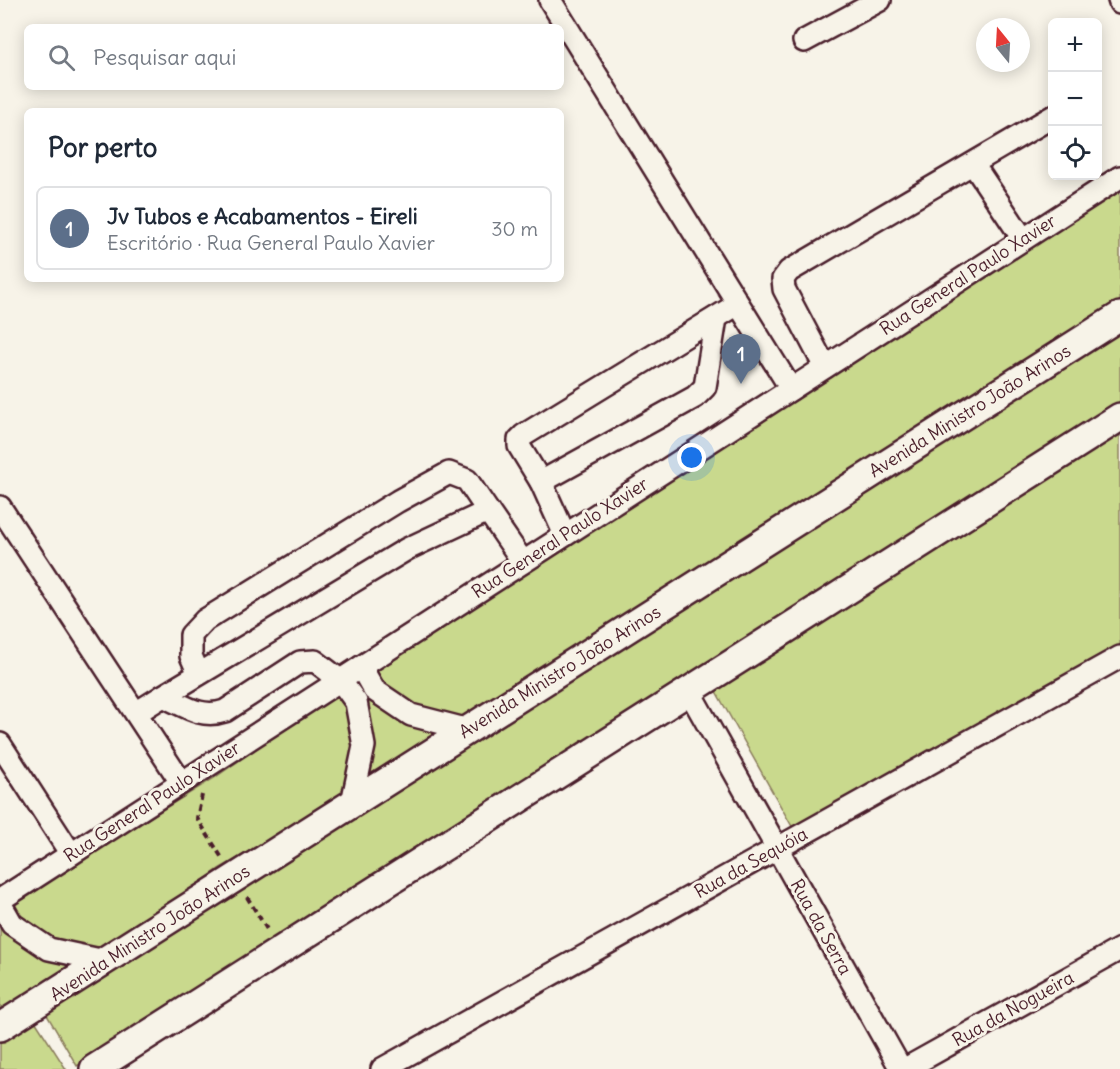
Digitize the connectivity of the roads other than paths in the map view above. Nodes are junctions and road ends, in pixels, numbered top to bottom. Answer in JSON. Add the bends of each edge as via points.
{"nodes":[{"id":1,"x":550,"y":0,"type":"edge"},
{"id":2,"x":880,"y":0,"type":"edge"},
{"id":3,"x":804,"y":41,"type":"dead end"},
{"id":4,"x":1048,"y":120,"type":"edge"},
{"id":5,"x":973,"y":164,"type":"junction"},
{"id":6,"x":1120,"y":177,"type":"edge"},
{"id":7,"x":1023,"y":239,"type":"junction"},
{"id":8,"x":738,"y":304,"type":"junction"},
{"id":9,"x":1120,"y":316,"type":"edge"},
{"id":10,"x":716,"y":318,"type":"junction"},
{"id":11,"x":825,"y":368,"type":"junction"},
{"id":12,"x":791,"y":389,"type":"junction"},
{"id":13,"x":1120,"y":417,"type":"edge"},
{"id":14,"x":541,"y":482,"type":"junction"},
{"id":15,"x":0,"y":507,"type":"edge"},
{"id":16,"x":488,"y":511,"type":"junction"},
{"id":17,"x":565,"y":535,"type":"junction"},
{"id":18,"x":523,"y":562,"type":"junction"},
{"id":19,"x":1120,"y":657,"type":"edge"},
{"id":20,"x":361,"y":667,"type":"junction"},
{"id":21,"x":199,"y":674,"type":"junction"},
{"id":22,"x":340,"y":680,"type":"junction"},
{"id":23,"x":689,"y":691,"type":"junction"},
{"id":24,"x":163,"y":696,"type":"junction"},
{"id":25,"x":136,"y":713,"type":"junction"},
{"id":26,"x":469,"y":730,"type":"junction"},
{"id":27,"x":0,"y":744,"type":"edge"},
{"id":28,"x":181,"y":782,"type":"junction"},
{"id":29,"x":352,"y":802,"type":"junction"},
{"id":30,"x":777,"y":848,"type":"junction"},
{"id":31,"x":71,"y":854,"type":"junction"},
{"id":32,"x":0,"y":901,"type":"edge"},
{"id":33,"x":1120,"y":949,"type":"edge"},
{"id":34,"x":105,"y":961,"type":"junction"},
{"id":35,"x":0,"y":1027,"type":"edge"},
{"id":36,"x":94,"y":1069,"type":"edge"},
{"id":37,"x":382,"y":1069,"type":"edge"},
{"id":38,"x":903,"y":1069,"type":"edge"}],
"edges":[{"from":1,"to":8,"type":"street"},
{"from":2,"to":3,"type":"street"},
{"from":4,"to":5,"type":"street"},
{"from":5,"to":7,"type":"street"},
{"from":5,"to":11,"type":"street","via":[[789,271],[783,279],[784,289]]},
{"from":6,"to":7,"type":"street","name":"Rua General Paulo Xavier"},
{"from":7,"to":11,"type":"street","name":"Rua General Paulo Xavier"},
{"from":8,"to":10,"type":"street"},
{"from":8,"to":12,"type":"street"},
{"from":9,"to":26,"type":"main road","name":"Avenida Ministro João Arinos"},
{"from":10,"to":14,"type":"street","via":[[705,387],[695,397]]},
{"from":10,"to":14,"type":"street","via":[[524,435],[519,446]]},
{"from":11,"to":12,"type":"street","name":"Rua General Paulo Xavier"},
{"from":12,"to":17,"type":"street","name":"Rua General Paulo Xavier"},
{"from":13,"to":23,"type":"main road"},
{"from":14,"to":17,"type":"street"},
{"from":15,"to":25,"type":"street"},
{"from":16,"to":18,"type":"street"},
{"from":16,"to":21,"type":"street","via":[[408,549]]},
{"from":16,"to":21,"type":"street","via":[[467,480],[449,473],[398,501],[205,620],[191,635],[191,656]]},
{"from":17,"to":18,"type":"street","name":"Rua General Paulo Xavier"},
{"from":18,"to":20,"type":"street","name":"Rua General Paulo Xavier"},
{"from":19,"to":30,"type":"street","name":"Rua da Sequóia"},
{"from":20,"to":22,"type":"street","name":"Rua General Paulo Xavier"},
{"from":20,"to":26,"type":"street","via":[[374,690],[411,715]]},
{"from":21,"to":24,"type":"street"},
{"from":22,"to":24,"type":"street","via":[[315,661],[300,662],[213,715]]},
{"from":22,"to":28,"type":"street","name":"Rua General Paulo Xavier"},
{"from":22,"to":29,"type":"street","via":[[356,702],[364,746]]},
{"from":23,"to":30,"type":"street","name":"Rua da Serra"},
{"from":23,"to":36,"type":"main road"},
{"from":24,"to":25,"type":"street"},
{"from":25,"to":28,"type":"street"},
{"from":26,"to":29,"type":"main road","name":"Avenida Ministro João Arinos"},
{"from":27,"to":31,"type":"street"},
{"from":28,"to":31,"type":"street","name":"Rua General Paulo Xavier"},
{"from":29,"to":34,"type":"main road","name":"Avenida Ministro João Arinos"},
{"from":30,"to":37,"type":"street","name":"Rua da Sequóia"},
{"from":30,"to":38,"type":"street","name":"Rua da Serra"},
{"from":31,"to":32,"type":"street","name":"Rua General Paulo Xavier"},
{"from":32,"to":34,"type":"street","via":[[12,924],[49,949]]},
{"from":33,"to":38,"type":"street","name":"Rua da Nogueira"},
{"from":34,"to":35,"type":"main road","name":"Avenida Ministro João Arinos"}]}
